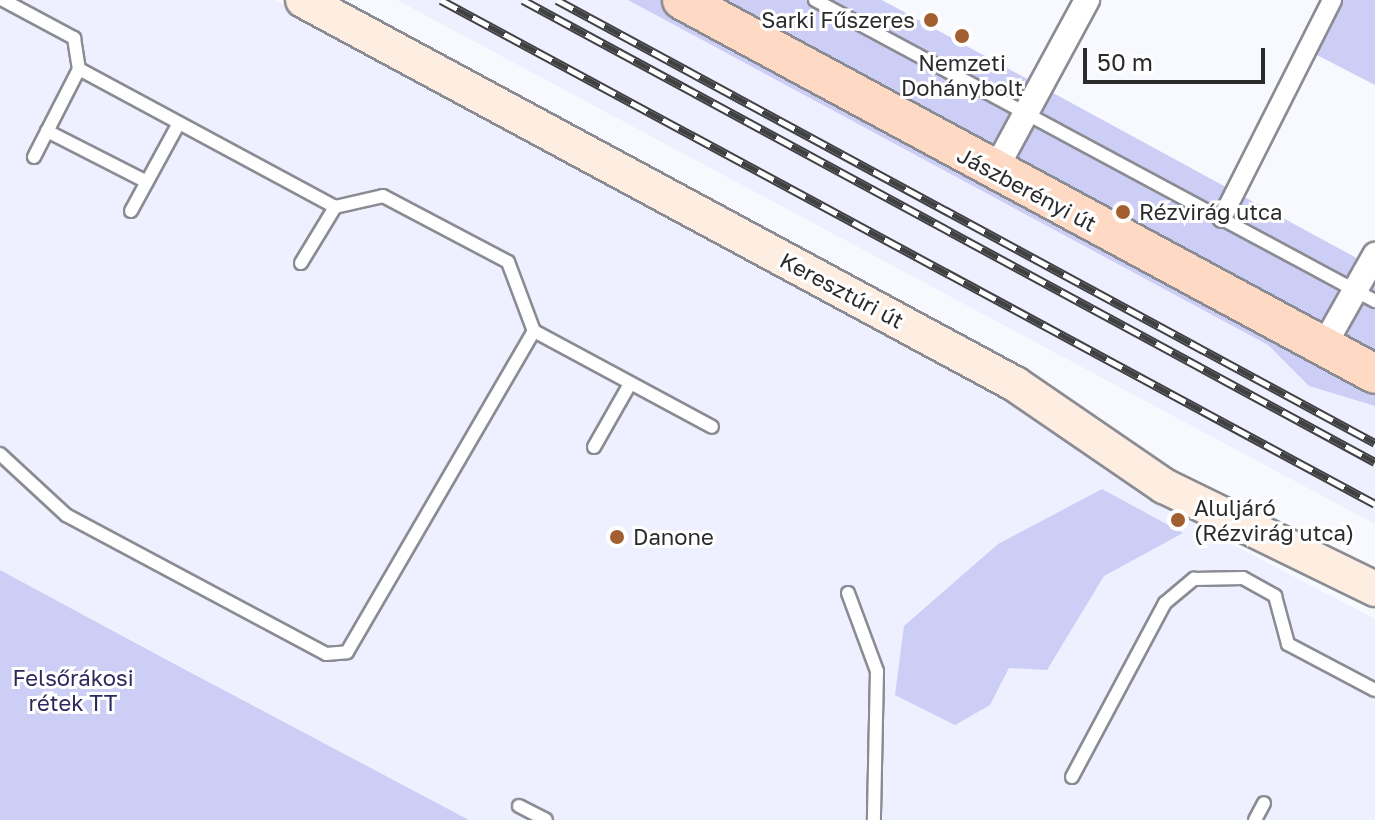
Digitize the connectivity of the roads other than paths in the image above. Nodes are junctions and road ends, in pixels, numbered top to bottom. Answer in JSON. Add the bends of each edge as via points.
{"nodes":[{"id":1,"x":3,"y":0,"type":"edge"},
{"id":2,"x":303,"y":0,"type":"edge"},
{"id":3,"x":682,"y":0,"type":"edge"},
{"id":4,"x":815,"y":0,"type":"edge"},
{"id":5,"x":1087,"y":0,"type":"edge"},
{"id":6,"x":1332,"y":0,"type":"edge"},
{"id":7,"x":79,"y":69,"type":"junction"},
{"id":8,"x":1025,"y":114,"type":"junction"},
{"id":9,"x":179,"y":123,"type":"junction"},
{"id":10,"x":47,"y":131,"type":"junction"},
{"id":11,"x":34,"y":157,"type":"dead end"},
{"id":12,"x":994,"y":172,"type":"junction"},
{"id":13,"x":147,"y":182,"type":"junction"},
{"id":14,"x":335,"y":207,"type":"junction"},
{"id":15,"x":131,"y":211,"type":"dead end"},
{"id":16,"x":1222,"y":218,"type":"junction"},
{"id":17,"x":1375,"y":255,"type":"edge"},
{"id":18,"x":301,"y":263,"type":"dead end"},
{"id":19,"x":1365,"y":295,"type":"edge"},
{"id":20,"x":534,"y":331,"type":"junction"},
{"id":21,"x":1323,"y":347,"type":"junction"},
{"id":22,"x":1375,"y":374,"type":"edge"},
{"id":23,"x":630,"y":384,"type":"junction"},
{"id":24,"x":712,"y":427,"type":"dead end"},
{"id":25,"x":594,"y":447,"type":"dead end"},
{"id":26,"x":0,"y":454,"type":"edge"},
{"id":27,"x":1375,"y":589,"type":"edge"},
{"id":28,"x":848,"y":593,"type":"dead end"},
{"id":29,"x":1375,"y":690,"type":"edge"},
{"id":30,"x":1072,"y":777,"type":"dead end"},
{"id":31,"x":1264,"y":803,"type":"dead end"},
{"id":32,"x":519,"y":806,"type":"dead end"},
{"id":33,"x":875,"y":817,"type":"edge"},
{"id":34,"x":546,"y":820,"type":"edge"},
{"id":35,"x":890,"y":820,"type":"edge"},
{"id":36,"x":1255,"y":820,"type":"edge"}],
"edges":[{"from":1,"to":7,"type":"lane","via":[[74,38]]},
{"from":2,"to":27,"type":"main road","name":"Keresztúri út","via":[[1015,384],[1164,486]]},
{"from":3,"to":12,"type":"main road","name":"Jászberényi út"},
{"from":4,"to":8,"type":"lane"},
{"from":5,"to":8,"type":"street"},
{"from":6,"to":16,"type":"street"},
{"from":7,"to":9,"type":"lane"},
{"from":7,"to":10,"type":"lane"},
{"from":8,"to":12,"type":"street"},
{"from":8,"to":16,"type":"lane"},
{"from":9,"to":13,"type":"lane"},
{"from":9,"to":14,"type":"lane"},
{"from":10,"to":11,"type":"lane"},
{"from":10,"to":13,"type":"lane"},
{"from":12,"to":21,"type":"main road","name":"Jászberényi út"},
{"from":13,"to":15,"type":"lane"},
{"from":14,"to":18,"type":"lane"},
{"from":14,"to":20,"type":"lane","via":[[383,196],[508,262]]},
{"from":16,"to":19,"type":"lane"},
{"from":17,"to":19,"type":"street"},
{"from":19,"to":21,"type":"street"},
{"from":20,"to":23,"type":"lane"},
{"from":20,"to":26,"type":"lane","via":[[347,652],[326,654],[66,515]]},
{"from":21,"to":22,"type":"main road","name":"Jászberényi út"},
{"from":23,"to":24,"type":"lane"},
{"from":23,"to":25,"type":"lane"},
{"from":28,"to":33,"type":"lane","via":[[877,671]]},
{"from":29,"to":30,"type":"lane","via":[[1288,644],[1275,596],[1243,578],[1194,579],[1165,603]]},
{"from":31,"to":36,"type":"lane"},
{"from":32,"to":34,"type":"lane"},
{"from":33,"to":35,"type":"lane"}]}
